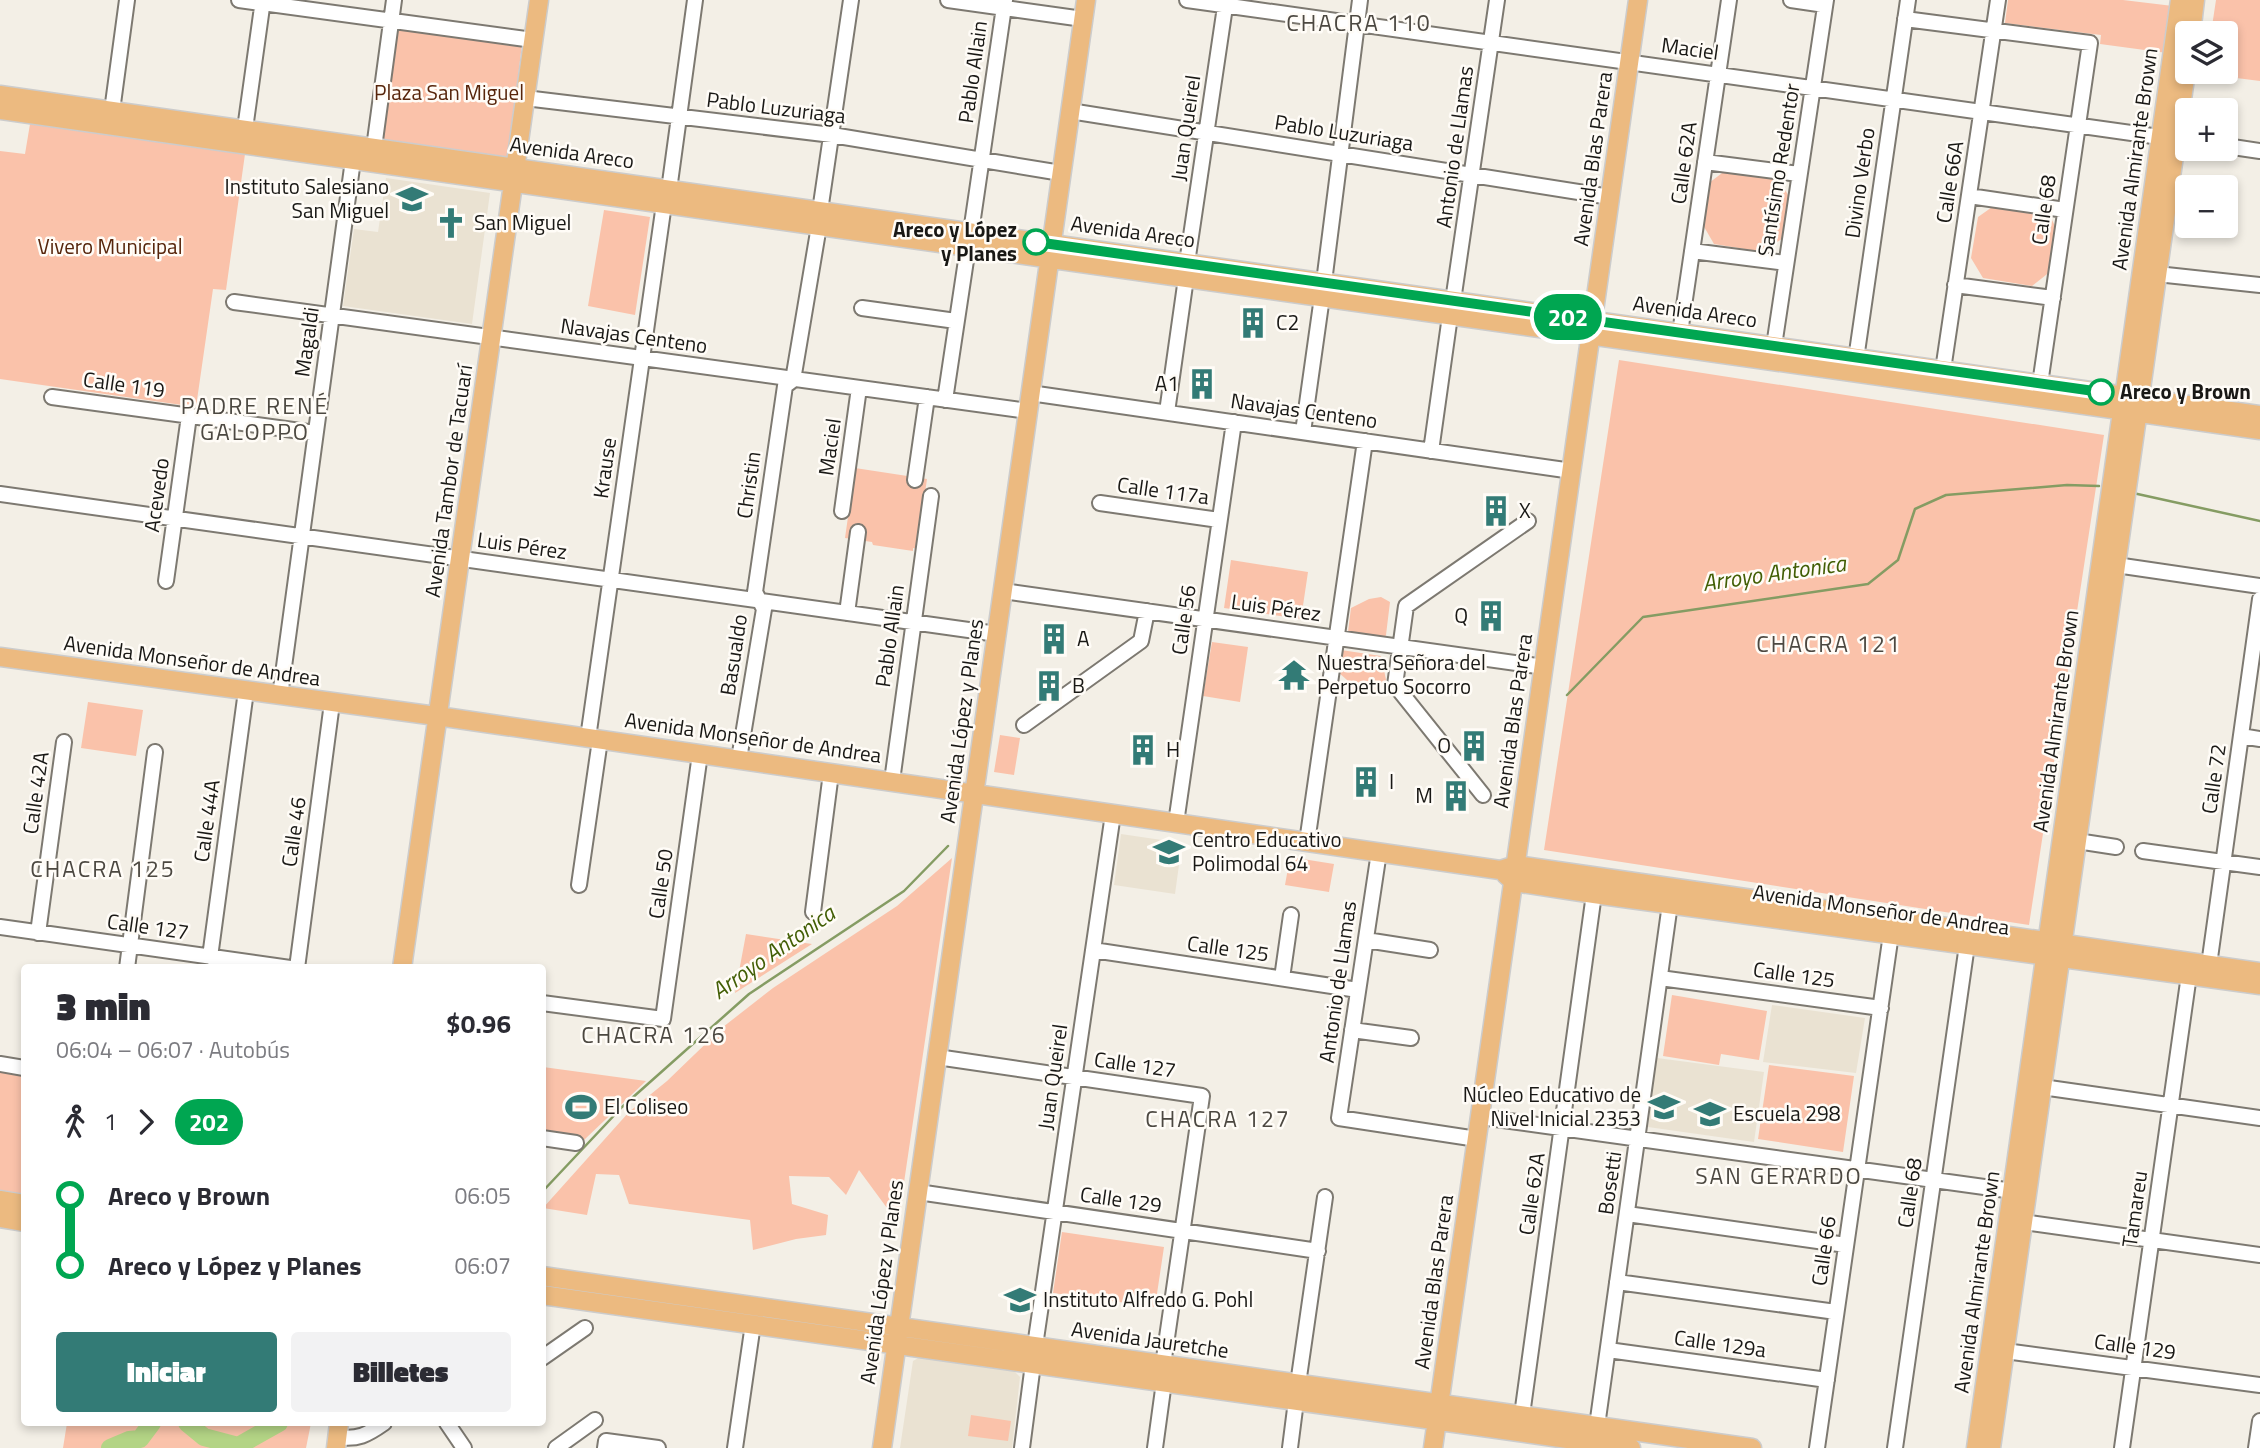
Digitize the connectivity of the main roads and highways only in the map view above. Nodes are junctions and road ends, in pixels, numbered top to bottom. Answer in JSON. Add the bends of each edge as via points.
{"nodes":[{"id":1,"x":539,"y":0,"type":"edge"},
{"id":2,"x":1086,"y":0,"type":"edge"},
{"id":3,"x":1638,"y":0,"type":"edge"},
{"id":4,"x":2180,"y":0,"type":"edge"},
{"id":5,"x":2195,"y":0,"type":"edge"},
{"id":6,"x":2192,"y":21,"type":"edge"},
{"id":7,"x":0,"y":95,"type":"edge"},
{"id":8,"x":2176,"y":98,"type":"edge"},
{"id":9,"x":0,"y":110,"type":"edge"},
{"id":10,"x":2175,"y":139,"type":"edge"},
{"id":11,"x":514,"y":175,"type":"junction"},
{"id":12,"x":1050,"y":251,"type":"junction"},
{"id":13,"x":1592,"y":328,"type":"junction"},
{"id":14,"x":1855,"y":365,"type":"junction"},
{"id":15,"x":2131,"y":404,"type":"junction"},
{"id":16,"x":2260,"y":415,"type":"edge"},
{"id":17,"x":2260,"y":430,"type":"edge"},
{"id":18,"x":0,"y":657,"type":"edge"},
{"id":19,"x":438,"y":717,"type":"junction"},
{"id":20,"x":975,"y":793,"type":"junction"},
{"id":21,"x":1510,"y":872,"type":"junction"},
{"id":22,"x":2054,"y":950,"type":"junction"},
{"id":23,"x":403,"y":964,"type":"edge"},
{"id":24,"x":2260,"y":972,"type":"edge"},
{"id":25,"x":2260,"y":985,"type":"edge"},
{"id":26,"x":0,"y":1200,"type":"edge"},
{"id":27,"x":21,"y":1204,"type":"edge"},
{"id":28,"x":0,"y":1218,"type":"edge"},
{"id":29,"x":21,"y":1222,"type":"edge"},
{"id":30,"x":546,"y":1277,"type":"edge"},
{"id":31,"x":546,"y":1296,"type":"edge"},
{"id":32,"x":898,"y":1336,"type":"junction"},
{"id":33,"x":1438,"y":1412,"type":"junction"},
{"id":34,"x":1572,"y":1444,"type":"edge"},
{"id":35,"x":882,"y":1448,"type":"edge"},
{"id":36,"x":1433,"y":1448,"type":"edge"},
{"id":37,"x":1631,"y":1448,"type":"edge"},
{"id":38,"x":1752,"y":1448,"type":"edge"},
{"id":39,"x":1976,"y":1448,"type":"edge"},
{"id":40,"x":1991,"y":1448,"type":"edge"}],
"edges":[{"from":1,"to":11,"type":"main road","name":"Avenida Tambor de Tacuarí"},
{"from":2,"to":12,"type":"main road","name":"Avenida López y Planes"},
{"from":3,"to":13,"type":"main road","name":"Avenida Blas Parera"},
{"from":4,"to":8,"type":"main road","name":"Avenida Almirante Brown"},
{"from":5,"to":6,"type":"main road"},
{"from":7,"to":11,"type":"main road","name":"Avenida Areco","via":[[374,148]]},
{"from":9,"to":11,"type":"main road","name":"Avenida Areco","via":[[353,160]]},
{"from":10,"to":15,"type":"main road","name":"Avenida Almirante Brown"},
{"from":10,"to":15,"type":"main road","name":"Avenida Almirante Brown","via":[[2157,274]]},
{"from":11,"to":12,"type":"main road","name":"Avenida Areco"},
{"from":11,"to":19,"type":"main road","name":"Avenida Tambor de Tacuarí"},
{"from":12,"to":13,"type":"main road","name":"Avenida Areco"},
{"from":12,"to":20,"type":"main road","name":"Avenida López y Planes"},
{"from":13,"to":14,"type":"main road","name":"Avenida Areco"},
{"from":13,"to":14,"type":"main road","name":"Avenida Areco","via":[[1680,333],[1773,346]]},
{"from":13,"to":21,"type":"main road","name":"Avenida Blas Parera"},
{"from":14,"to":15,"type":"main road","name":"Avenida Areco"},
{"from":14,"to":15,"type":"main road","name":"Avenida Areco","via":[[1943,370]]},
{"from":15,"to":16,"type":"main road","name":"Avenida Areco"},
{"from":15,"to":17,"type":"main road","name":"Avenida Areco"},
{"from":15,"to":22,"type":"main road","name":"Avenida Almirante Brown"},
{"from":15,"to":22,"type":"main road","name":"Avenida Almirante Brown","via":[[2116,565],[2077,841]]},
{"from":18,"to":19,"type":"main road","name":"Avenida Monseñor de Andrea"},
{"from":19,"to":20,"type":"main road","name":"Avenida Monseñor de Andrea"},
{"from":19,"to":23,"type":"main road","name":"Avenida Tambor de Tacuarí"},
{"from":20,"to":21,"type":"main road","name":"Avenida Monseñor de Andrea"},
{"from":20,"to":32,"type":"main road","name":"Avenida López y Planes"},
{"from":21,"to":22,"type":"main road","name":"Avenida Monseñor de Andrea"},
{"from":21,"to":22,"type":"main road","name":"Avenida Monseñor de Andrea","via":[[1594,894],[1966,945]]},
{"from":21,"to":33,"type":"main road","name":"Avenida Blas Parera"},
{"from":22,"to":24,"type":"main road","name":"Avenida Monseñor de Andrea"},
{"from":22,"to":25,"type":"main road","name":"Avenida Monseñor de Andrea"},
{"from":22,"to":39,"type":"main road","name":"Avenida Almirante Brown"},
{"from":22,"to":40,"type":"main road","name":"Avenida Almirante Brown","via":[[2042,1087]]},
{"from":26,"to":27,"type":"main road"},
{"from":28,"to":29,"type":"main road"},
{"from":30,"to":32,"type":"main road","name":"Avenida Jauretche"},
{"from":31,"to":32,"type":"main road","name":"Avenida Jauretche","via":[[753,1324]]},
{"from":32,"to":33,"type":"main road","name":"Avenida Jauretche"},
{"from":32,"to":35,"type":"main road","name":"Avenida López y Planes"},
{"from":33,"to":34,"type":"main road","name":"Avenida Jauretche"},
{"from":33,"to":36,"type":"main road","name":"Avenida Blas Parera"},
{"from":33,"to":38,"type":"main road","name":"Avenida Jauretche","via":[[1522,1415]]},
{"from":34,"to":37,"type":"main road","name":"Avenida Jauretche"}]}
